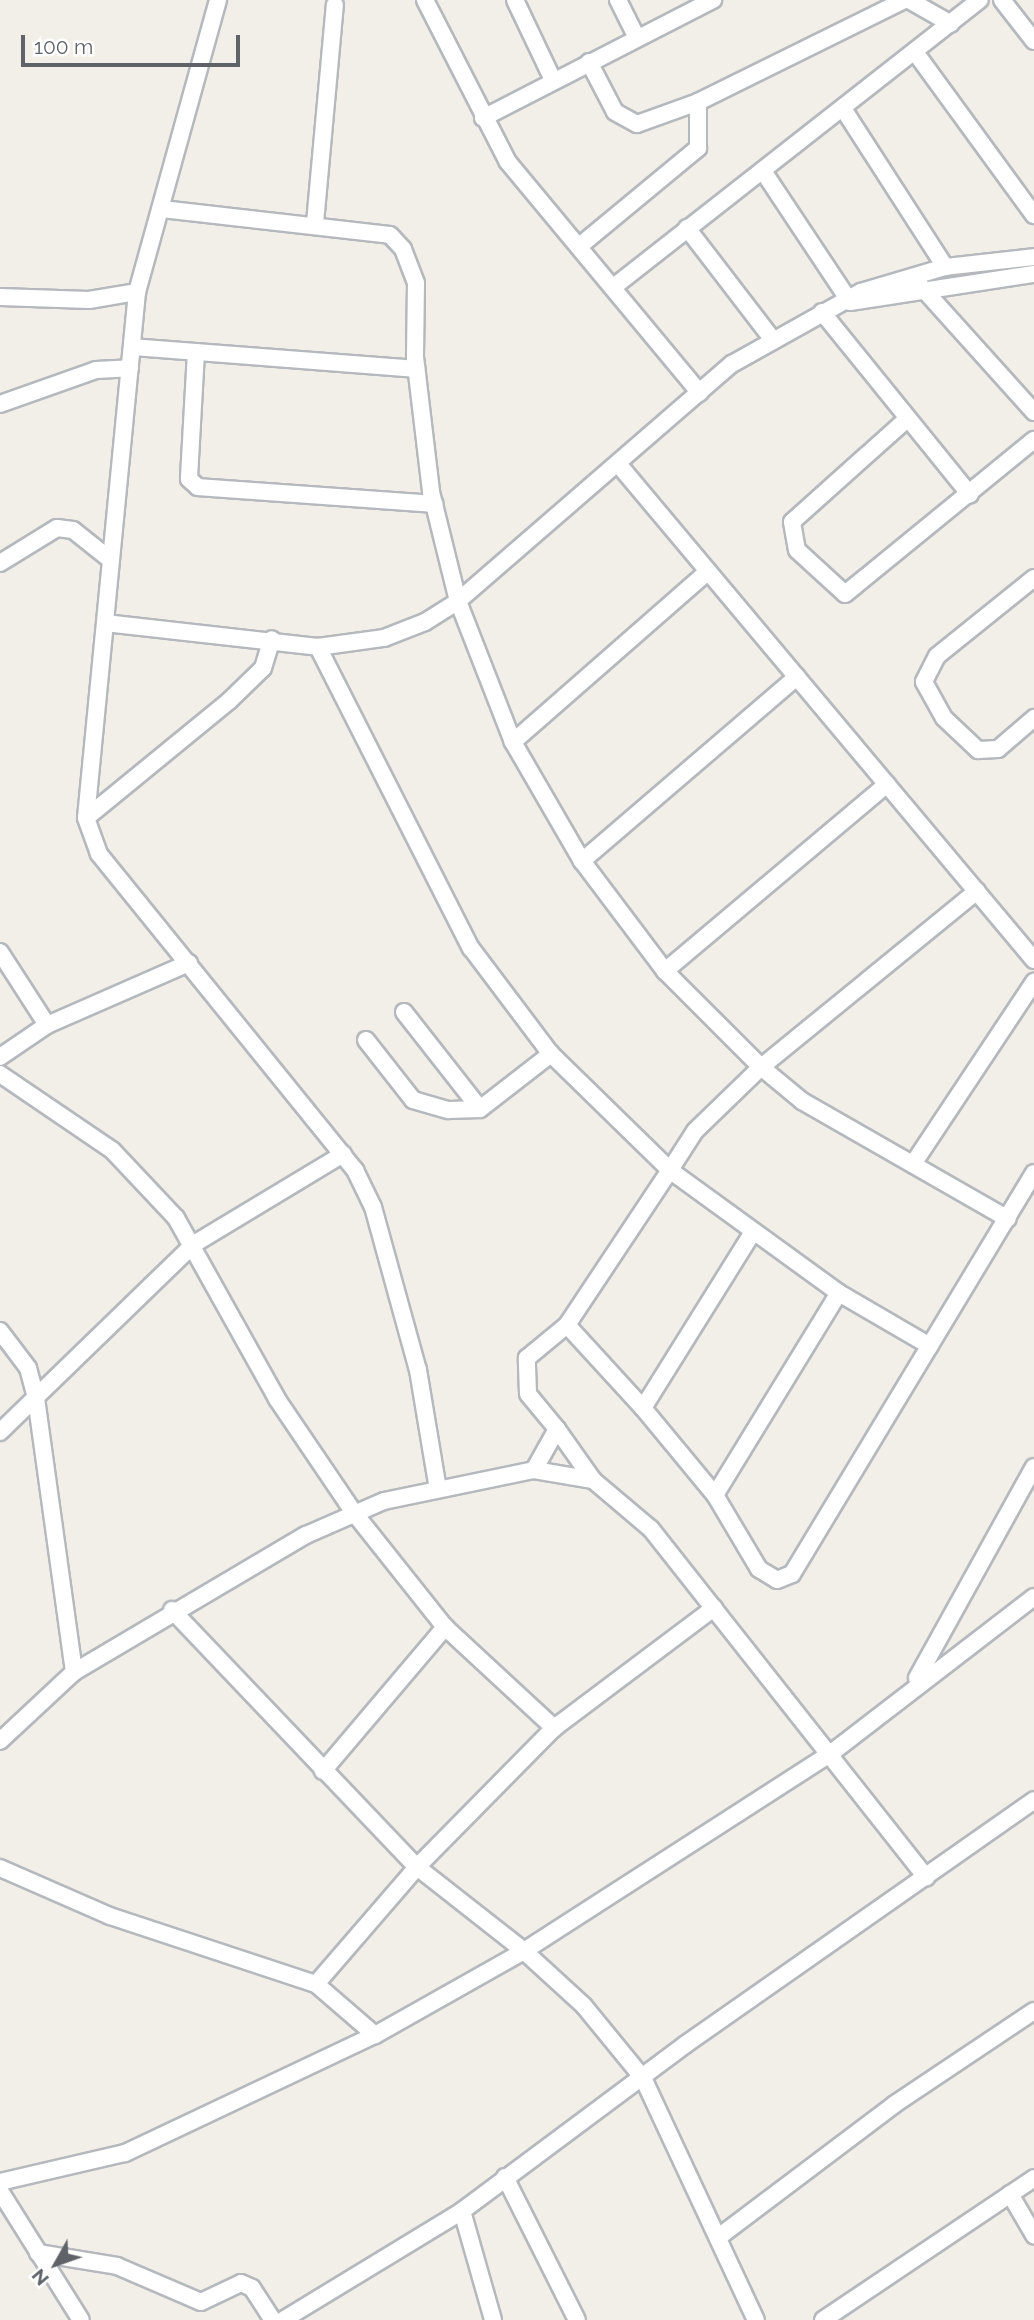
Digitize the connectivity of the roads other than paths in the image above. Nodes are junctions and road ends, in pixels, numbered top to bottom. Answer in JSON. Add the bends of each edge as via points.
{"nodes":[{"id":1,"x":218,"y":0,"type":"edge"},
{"id":2,"x":425,"y":0,"type":"edge"},
{"id":3,"x":515,"y":0,"type":"edge"},
{"id":4,"x":618,"y":0,"type":"edge"},
{"id":5,"x":906,"y":0,"type":"edge"},
{"id":6,"x":979,"y":0,"type":"edge"},
{"id":7,"x":1002,"y":0,"type":"edge"},
{"id":8,"x":707,"y":1,"type":"edge"},
{"id":9,"x":335,"y":5,"type":"dead end"},
{"id":10,"x":951,"y":24,"type":"junction"},
{"id":11,"x":637,"y":37,"type":"junction"},
{"id":12,"x":1034,"y":41,"type":"edge"},
{"id":13,"x":915,"y":52,"type":"junction"},
{"id":14,"x":589,"y":62,"type":"junction"},
{"id":15,"x":553,"y":80,"type":"junction"},
{"id":16,"x":698,"y":102,"type":"junction"},
{"id":17,"x":844,"y":110,"type":"junction"},
{"id":18,"x":483,"y":118,"type":"junction"},
{"id":19,"x":763,"y":171,"type":"junction"},
{"id":20,"x":162,"y":209,"type":"junction"},
{"id":21,"x":1034,"y":215,"type":"edge"},
{"id":22,"x":315,"y":223,"type":"junction"},
{"id":23,"x":687,"y":228,"type":"junction"},
{"id":24,"x":582,"y":244,"type":"junction"},
{"id":25,"x":1034,"y":257,"type":"edge"},
{"id":26,"x":945,"y":267,"type":"junction"},
{"id":27,"x":1034,"y":274,"type":"edge"},
{"id":28,"x":917,"y":283,"type":"junction"},
{"id":29,"x":616,"y":285,"type":"junction"},
{"id":30,"x":137,"y":292,"type":"junction"},
{"id":31,"x":0,"y":297,"type":"edge"},
{"id":32,"x":850,"y":302,"type":"junction"},
{"id":33,"x":822,"y":312,"type":"junction"},
{"id":34,"x":773,"y":340,"type":"junction"},
{"id":35,"x":132,"y":347,"type":"junction"},
{"id":36,"x":196,"y":352,"type":"junction"},
{"id":37,"x":130,"y":368,"type":"junction"},
{"id":38,"x":416,"y":369,"type":"junction"},
{"id":39,"x":700,"y":393,"type":"junction"},
{"id":40,"x":0,"y":404,"type":"edge"},
{"id":41,"x":1034,"y":412,"type":"edge"},
{"id":42,"x":907,"y":419,"type":"junction"},
{"id":43,"x":1034,"y":440,"type":"edge"},
{"id":44,"x":619,"y":465,"type":"junction"},
{"id":45,"x":970,"y":495,"type":"junction"},
{"id":46,"x":434,"y":504,"type":"junction"},
{"id":47,"x":107,"y":557,"type":"junction"},
{"id":48,"x":0,"y":564,"type":"edge"},
{"id":49,"x":708,"y":571,"type":"junction"},
{"id":50,"x":1034,"y":578,"type":"edge"},
{"id":51,"x":458,"y":601,"type":"junction"},
{"id":52,"x":105,"y":623,"type":"junction"},
{"id":53,"x":272,"y":639,"type":"junction"},
{"id":54,"x":318,"y":647,"type":"junction"},
{"id":55,"x":797,"y":677,"type":"junction"},
{"id":56,"x":1034,"y":718,"type":"edge"},
{"id":57,"x":513,"y":742,"type":"junction"},
{"id":58,"x":887,"y":785,"type":"junction"},
{"id":59,"x":86,"y":818,"type":"junction"},
{"id":60,"x":582,"y":861,"type":"junction"},
{"id":61,"x":977,"y":891,"type":"junction"},
{"id":62,"x":0,"y":952,"type":"edge"},
{"id":63,"x":1034,"y":960,"type":"edge"},
{"id":64,"x":189,"y":964,"type":"junction"},
{"id":65,"x":665,"y":971,"type":"junction"},
{"id":66,"x":1034,"y":982,"type":"edge"},
{"id":67,"x":404,"y":1012,"type":"dead end"},
{"id":68,"x":47,"y":1025,"type":"junction"},
{"id":69,"x":366,"y":1040,"type":"dead end"},
{"id":70,"x":551,"y":1054,"type":"junction"},
{"id":71,"x":0,"y":1057,"type":"edge"},
{"id":72,"x":761,"y":1067,"type":"junction"},
{"id":73,"x":0,"y":1074,"type":"edge"},
{"id":74,"x":480,"y":1109,"type":"junction"},
{"id":75,"x":343,"y":1154,"type":"junction"},
{"id":76,"x":913,"y":1164,"type":"junction"},
{"id":77,"x":670,"y":1170,"type":"junction"},
{"id":78,"x":1034,"y":1173,"type":"edge"},
{"id":79,"x":1008,"y":1219,"type":"junction"},
{"id":80,"x":753,"y":1232,"type":"junction"},
{"id":81,"x":194,"y":1244,"type":"junction"},
{"id":82,"x":839,"y":1293,"type":"junction"},
{"id":83,"x":567,"y":1325,"type":"junction"},
{"id":84,"x":0,"y":1331,"type":"edge"},
{"id":85,"x":930,"y":1346,"type":"junction"},
{"id":86,"x":36,"y":1398,"type":"junction"},
{"id":87,"x":643,"y":1408,"type":"junction"},
{"id":88,"x":556,"y":1429,"type":"junction"},
{"id":89,"x":0,"y":1432,"type":"edge"},
{"id":90,"x":1034,"y":1467,"type":"edge"},
{"id":91,"x":534,"y":1469,"type":"junction"},
{"id":92,"x":593,"y":1480,"type":"junction"},
{"id":93,"x":438,"y":1489,"type":"junction"},
{"id":94,"x":715,"y":1495,"type":"junction"},
{"id":95,"x":355,"y":1514,"type":"junction"},
{"id":96,"x":1034,"y":1597,"type":"edge"},
{"id":97,"x":714,"y":1608,"type":"junction"},
{"id":98,"x":172,"y":1610,"type":"junction"},
{"id":99,"x":445,"y":1627,"type":"junction"},
{"id":100,"x":74,"y":1672,"type":"junction"},
{"id":101,"x":915,"y":1684,"type":"junction"},
{"id":102,"x":554,"y":1728,"type":"junction"},
{"id":103,"x":0,"y":1741,"type":"edge"},
{"id":104,"x":830,"y":1754,"type":"junction"},
{"id":105,"x":323,"y":1772,"type":"junction"},
{"id":106,"x":1034,"y":1800,"type":"edge"},
{"id":107,"x":417,"y":1867,"type":"junction"},
{"id":108,"x":0,"y":1868,"type":"edge"},
{"id":109,"x":926,"y":1877,"type":"junction"},
{"id":110,"x":524,"y":1951,"type":"junction"},
{"id":111,"x":316,"y":1984,"type":"junction"},
{"id":112,"x":1034,"y":2011,"type":"edge"},
{"id":113,"x":375,"y":2035,"type":"junction"},
{"id":114,"x":643,"y":2078,"type":"junction"},
{"id":115,"x":505,"y":2177,"type":"junction"},
{"id":116,"x":1034,"y":2178,"type":"edge"},
{"id":117,"x":0,"y":2182,"type":"edge"},
{"id":118,"x":0,"y":2191,"type":"edge"},
{"id":119,"x":1010,"y":2193,"type":"junction"},
{"id":120,"x":462,"y":2211,"type":"junction"},
{"id":121,"x":1034,"y":2235,"type":"edge"},
{"id":122,"x":720,"y":2236,"type":"junction"},
{"id":123,"x":38,"y":2253,"type":"junction"},
{"id":124,"x":81,"y":2320,"type":"edge"},
{"id":125,"x":273,"y":2320,"type":"edge"},
{"id":126,"x":284,"y":2320,"type":"edge"},
{"id":127,"x":493,"y":2320,"type":"edge"},
{"id":128,"x":577,"y":2320,"type":"edge"},
{"id":129,"x":756,"y":2320,"type":"edge"},
{"id":130,"x":823,"y":2320,"type":"edge"}],
"edges":[{"from":1,"to":20,"type":"street"},
{"from":2,"to":18,"type":"street"},
{"from":3,"to":15,"type":"street"},
{"from":4,"to":11,"type":"street"},
{"from":5,"to":10,"type":"street"},
{"from":5,"to":16,"type":"street"},
{"from":6,"to":10,"type":"street"},
{"from":7,"to":12,"type":"street"},
{"from":8,"to":11,"type":"street"},
{"from":9,"to":22,"type":"street"},
{"from":10,"to":13,"type":"street"},
{"from":11,"to":14,"type":"street"},
{"from":13,"to":17,"type":"street"},
{"from":13,"to":21,"type":"street"},
{"from":14,"to":15,"type":"street"},
{"from":14,"to":16,"type":"street","via":[[615,112],[628,123]]},
{"from":15,"to":18,"type":"street"},
{"from":16,"to":24,"type":"street","via":[[698,148]]},
{"from":17,"to":19,"type":"street"},
{"from":17,"to":26,"type":"street"},
{"from":18,"to":24,"type":"street","via":[[508,163]]},
{"from":19,"to":23,"type":"street"},
{"from":19,"to":32,"type":"street"},
{"from":20,"to":22,"type":"street"},
{"from":20,"to":30,"type":"street"},
{"from":22,"to":38,"type":"street","via":[[390,235],[403,249],[416,283]]},
{"from":23,"to":29,"type":"street"},
{"from":23,"to":34,"type":"street"},
{"from":24,"to":29,"type":"street"},
{"from":25,"to":26,"type":"street"},
{"from":26,"to":28,"type":"street"},
{"from":27,"to":28,"type":"street"},
{"from":28,"to":32,"type":"street","via":[[861,292]]},
{"from":28,"to":41,"type":"street"},
{"from":29,"to":39,"type":"street"},
{"from":30,"to":31,"type":"street","via":[[89,300]]},
{"from":30,"to":35,"type":"street"},
{"from":32,"to":33,"type":"street"},
{"from":33,"to":34,"type":"street"},
{"from":33,"to":42,"type":"street"},
{"from":34,"to":39,"type":"street"},
{"from":35,"to":36,"type":"street"},
{"from":35,"to":37,"type":"street"},
{"from":36,"to":38,"type":"street"},
{"from":36,"to":46,"type":"street","via":[[190,479],[198,487]]},
{"from":37,"to":40,"type":"street","via":[[96,370]]},
{"from":37,"to":47,"type":"street"},
{"from":38,"to":46,"type":"street"},
{"from":39,"to":44,"type":"street"},
{"from":42,"to":45,"type":"street"},
{"from":42,"to":45,"type":"street","via":[[798,511],[792,522],[797,550],[845,594]]},
{"from":43,"to":45,"type":"street"},
{"from":44,"to":49,"type":"street"},
{"from":44,"to":51,"type":"street"},
{"from":46,"to":51,"type":"street"},
{"from":47,"to":48,"type":"street","via":[[73,530],[57,528]]},
{"from":47,"to":52,"type":"street"},
{"from":49,"to":55,"type":"street"},
{"from":49,"to":57,"type":"street"},
{"from":50,"to":56,"type":"street","via":[[937,656],[924,682],[925,694],[961,739],[988,753]]},
{"from":51,"to":54,"type":"street","via":[[384,638]]},
{"from":51,"to":57,"type":"street"},
{"from":52,"to":53,"type":"street"},
{"from":52,"to":59,"type":"street"},
{"from":53,"to":54,"type":"street"},
{"from":53,"to":59,"type":"street","via":[[263,668],[229,701]]},
{"from":54,"to":70,"type":"street","via":[[452,916]]},
{"from":55,"to":58,"type":"street"},
{"from":55,"to":60,"type":"street"},
{"from":57,"to":60,"type":"street"},
{"from":58,"to":61,"type":"street"},
{"from":58,"to":65,"type":"street"},
{"from":59,"to":64,"type":"street","via":[[99,854]]},
{"from":60,"to":65,"type":"street"},
{"from":61,"to":63,"type":"street"},
{"from":61,"to":72,"type":"street"},
{"from":62,"to":68,"type":"street"},
{"from":64,"to":68,"type":"street"},
{"from":64,"to":75,"type":"street"},
{"from":65,"to":72,"type":"street"},
{"from":66,"to":76,"type":"street"},
{"from":67,"to":74,"type":"street"},
{"from":68,"to":71,"type":"street"},
{"from":69,"to":74,"type":"street","via":[[412,1100]]},
{"from":70,"to":74,"type":"street"},
{"from":70,"to":77,"type":"street"},
{"from":72,"to":76,"type":"street","via":[[802,1101]]},
{"from":72,"to":77,"type":"street","via":[[695,1130]]},
{"from":73,"to":81,"type":"street","via":[[112,1150]]},
{"from":75,"to":81,"type":"street"},
{"from":75,"to":93,"type":"street","via":[[373,1207],[418,1370]]},
{"from":76,"to":79,"type":"street"},
{"from":77,"to":80,"type":"street"},
{"from":77,"to":83,"type":"street"},
{"from":78,"to":79,"type":"street"},
{"from":79,"to":85,"type":"street"},
{"from":80,"to":82,"type":"street"},
{"from":80,"to":87,"type":"street"},
{"from":81,"to":86,"type":"street"},
{"from":81,"to":95,"type":"street","via":[[278,1399]]},
{"from":82,"to":85,"type":"street"},
{"from":82,"to":94,"type":"street"},
{"from":83,"to":87,"type":"street"},
{"from":83,"to":88,"type":"street","via":[[527,1358],[523,1377],[528,1394]]},
{"from":84,"to":86,"type":"street","via":[[28,1368]]},
{"from":85,"to":94,"type":"street","via":[[792,1574],[777,1580],[759,1569]]},
{"from":86,"to":89,"type":"street"},
{"from":86,"to":100,"type":"street"},
{"from":87,"to":94,"type":"street"},
{"from":88,"to":91,"type":"street"},
{"from":88,"to":92,"type":"street"},
{"from":90,"to":101,"type":"street"},
{"from":91,"to":92,"type":"street"},
{"from":91,"to":93,"type":"street"},
{"from":92,"to":97,"type":"street","via":[[651,1529]]},
{"from":93,"to":95,"type":"street"},
{"from":95,"to":98,"type":"street"},
{"from":95,"to":99,"type":"street"},
{"from":96,"to":101,"type":"street"},
{"from":97,"to":102,"type":"street"},
{"from":97,"to":104,"type":"street"},
{"from":98,"to":100,"type":"street"},
{"from":98,"to":105,"type":"street"},
{"from":99,"to":102,"type":"street"},
{"from":99,"to":105,"type":"street"},
{"from":100,"to":103,"type":"street"},
{"from":101,"to":104,"type":"street"},
{"from":102,"to":107,"type":"street"},
{"from":104,"to":109,"type":"street"},
{"from":104,"to":110,"type":"street"},
{"from":105,"to":107,"type":"street"},
{"from":106,"to":109,"type":"street"},
{"from":107,"to":110,"type":"street"},
{"from":107,"to":111,"type":"street"},
{"from":108,"to":111,"type":"street","via":[[110,1916]]},
{"from":109,"to":114,"type":"street"},
{"from":110,"to":113,"type":"street"},
{"from":110,"to":114,"type":"street","via":[[584,2006]]},
{"from":111,"to":113,"type":"street"},
{"from":112,"to":122,"type":"street","via":[[895,2104]]},
{"from":113,"to":117,"type":"street","via":[[125,2153]]},
{"from":114,"to":115,"type":"street"},
{"from":114,"to":122,"type":"street"},
{"from":115,"to":120,"type":"street"},
{"from":115,"to":128,"type":"street"},
{"from":116,"to":119,"type":"street"},
{"from":118,"to":123,"type":"street"},
{"from":119,"to":121,"type":"street"},
{"from":119,"to":130,"type":"street"},
{"from":120,"to":126,"type":"street"},
{"from":120,"to":127,"type":"street"},
{"from":122,"to":129,"type":"street"},
{"from":123,"to":124,"type":"street"},
{"from":123,"to":125,"type":"street","via":[[117,2266],[201,2302],[241,2283]]}]}
